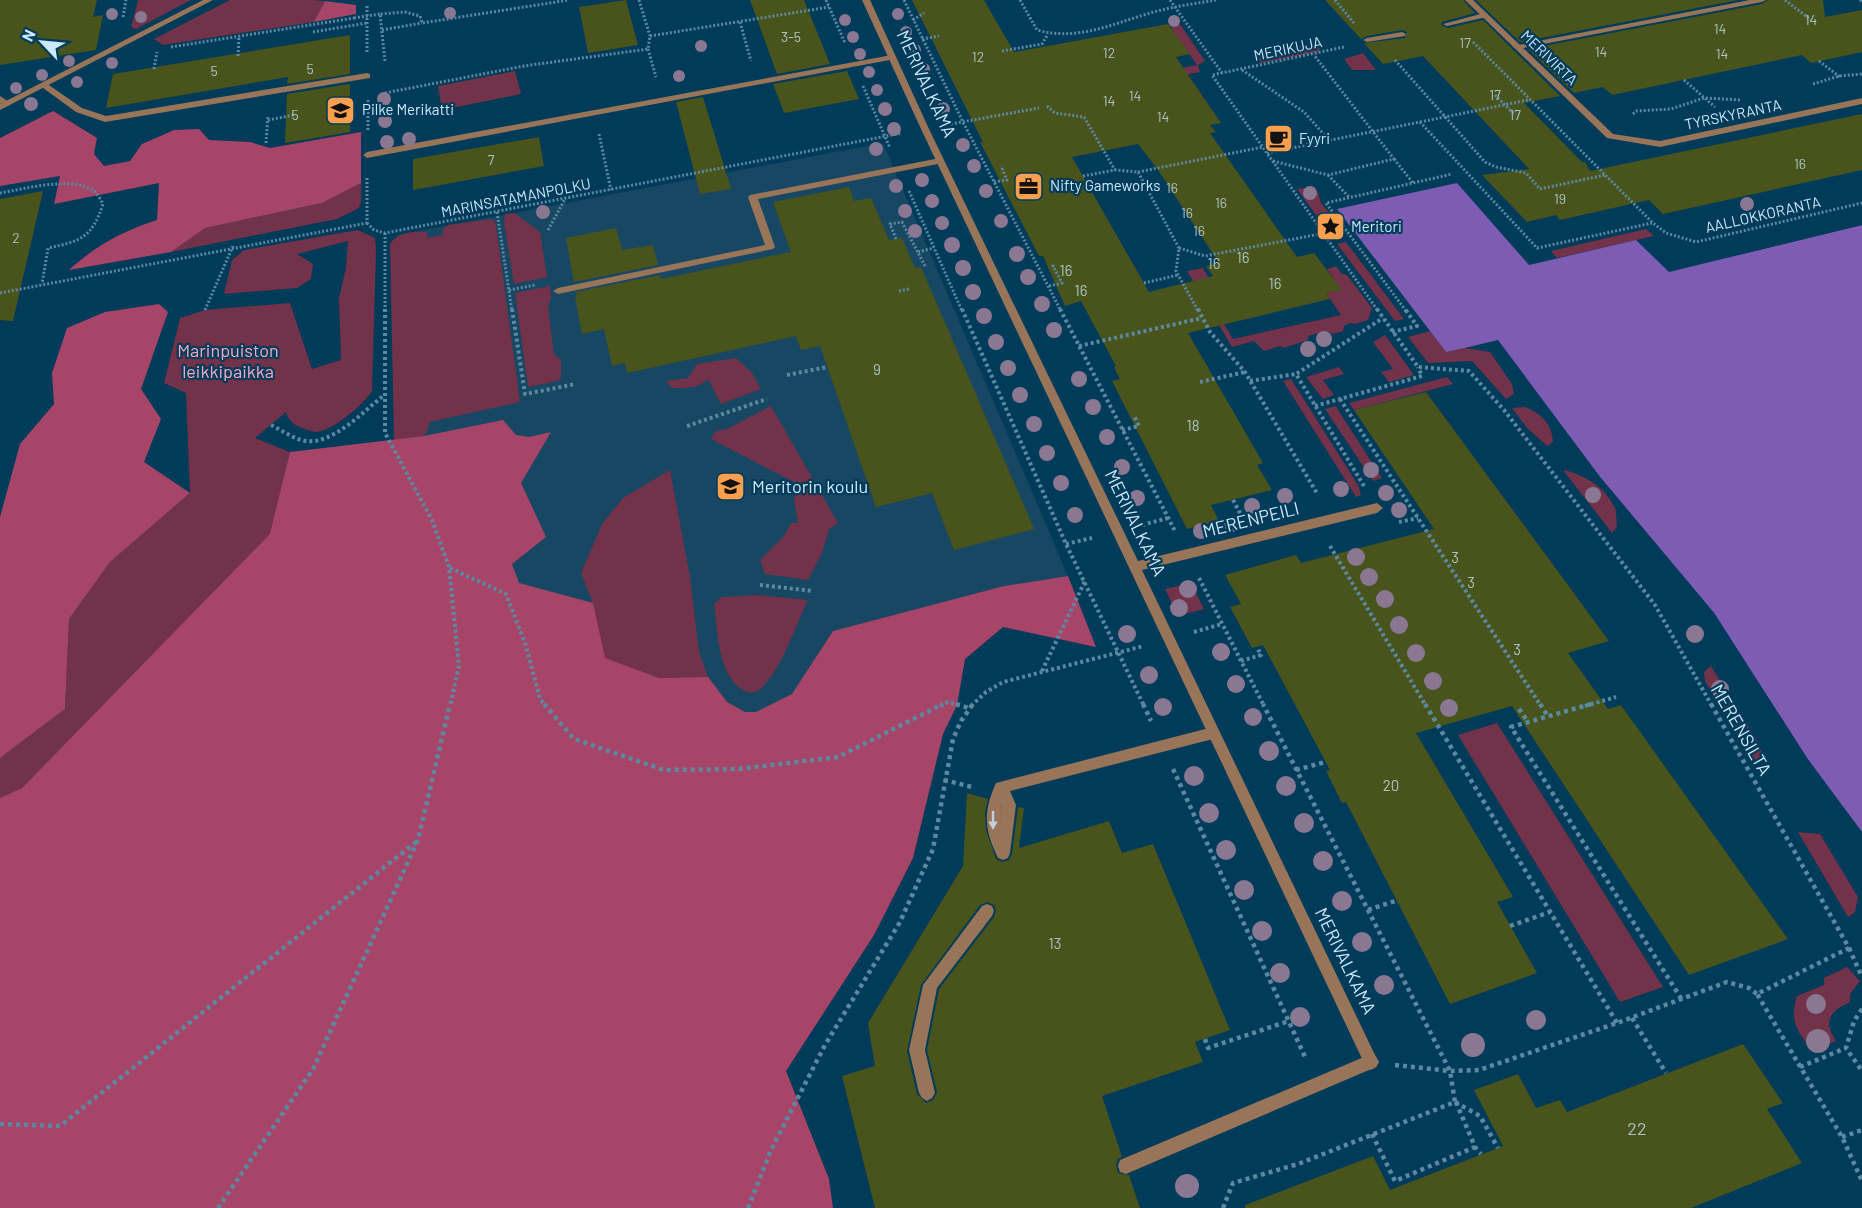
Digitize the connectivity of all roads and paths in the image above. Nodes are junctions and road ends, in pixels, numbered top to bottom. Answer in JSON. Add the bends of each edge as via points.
{"nodes":[{"id":1,"x":126,"y":0,"type":"edge"},
{"id":2,"x":209,"y":0,"type":"edge"},
{"id":3,"x":568,"y":0,"type":"edge"},
{"id":4,"x":639,"y":0,"type":"edge"},
{"id":5,"x":866,"y":0,"type":"edge"},
{"id":6,"x":904,"y":0,"type":"edge"},
{"id":7,"x":1020,"y":0,"type":"edge"},
{"id":8,"x":1170,"y":0,"type":"edge"},
{"id":9,"x":1216,"y":0,"type":"edge"},
{"id":10,"x":1469,"y":0,"type":"edge"},
{"id":11,"x":1762,"y":0,"type":"edge"},
{"id":12,"x":1785,"y":0,"type":"edge"},
{"id":13,"x":367,"y":6,"type":"dead end"},
{"id":14,"x":829,"y":7,"type":"dead end"},
{"id":15,"x":1175,"y":7,"type":"junction"},
{"id":16,"x":924,"y":13,"type":"dead end"},
{"id":17,"x":380,"y":14,"type":"junction"},
{"id":18,"x":1484,"y":15,"type":"junction"},
{"id":19,"x":913,"y":20,"type":"junction"},
{"id":20,"x":1811,"y":20,"type":"dead end"},
{"id":21,"x":122,"y":22,"type":"dead end"},
{"id":22,"x":740,"y":22,"type":"junction"},
{"id":23,"x":367,"y":23,"type":"junction"},
{"id":24,"x":422,"y":23,"type":"junction"},
{"id":25,"x":1450,"y":23,"type":"joint"},
{"id":26,"x":1572,"y":25,"type":"dead end"},
{"id":27,"x":382,"y":30,"type":"junction"},
{"id":28,"x":313,"y":32,"type":"dead end"},
{"id":29,"x":1048,"y":34,"type":"junction"},
{"id":30,"x":1402,"y":34,"type":"dead end"},
{"id":31,"x":1582,"y":35,"type":"junction"},
{"id":32,"x":650,"y":36,"type":"junction"},
{"id":33,"x":939,"y":36,"type":"dead end"},
{"id":34,"x":239,"y":37,"type":"junction"},
{"id":35,"x":922,"y":39,"type":"junction"},
{"id":36,"x":1367,"y":40,"type":"joint"},
{"id":37,"x":1518,"y":47,"type":"junction"},
{"id":38,"x":165,"y":48,"type":"dead end"},
{"id":39,"x":1002,"y":51,"type":"dead end"},
{"id":40,"x":1314,"y":55,"type":"junction"},
{"id":41,"x":238,"y":56,"type":"dead end"},
{"id":42,"x":892,"y":57,"type":"junction"},
{"id":43,"x":156,"y":58,"type":"dead end"},
{"id":44,"x":1394,"y":58,"type":"dead end"},
{"id":45,"x":154,"y":69,"type":"dead end"},
{"id":46,"x":1242,"y":69,"type":"junction"},
{"id":47,"x":1222,"y":73,"type":"junction"},
{"id":48,"x":1862,"y":74,"type":"edge"},
{"id":49,"x":367,"y":75,"type":"junction"},
{"id":50,"x":1684,"y":80,"type":"dead end"},
{"id":51,"x":757,"y":83,"type":"junction"},
{"id":52,"x":42,"y":85,"type":"junction"},
{"id":53,"x":1807,"y":87,"type":"dead end"},
{"id":54,"x":382,"y":94,"type":"dead end"},
{"id":55,"x":1495,"y":95,"type":"dead end"},
{"id":56,"x":1704,"y":98,"type":"junction"},
{"id":57,"x":1529,"y":99,"type":"junction"},
{"id":58,"x":1749,"y":100,"type":"dead end"},
{"id":59,"x":1862,"y":101,"type":"edge"},
{"id":60,"x":2,"y":103,"type":"edge"},
{"id":61,"x":1504,"y":104,"type":"junction"},
{"id":62,"x":1047,"y":106,"type":"dead end"},
{"id":63,"x":1039,"y":108,"type":"dead end"},
{"id":64,"x":594,"y":113,"type":"junction"},
{"id":65,"x":295,"y":115,"type":"dead end"},
{"id":66,"x":1515,"y":115,"type":"dead end"},
{"id":67,"x":1444,"y":117,"type":"junction"},
{"id":68,"x":268,"y":120,"type":"dead end"},
{"id":69,"x":963,"y":122,"type":"junction"},
{"id":70,"x":1420,"y":122,"type":"junction"},
{"id":71,"x":1738,"y":128,"type":"junction"},
{"id":72,"x":925,"y":129,"type":"junction"},
{"id":73,"x":1373,"y":130,"type":"junction"},
{"id":74,"x":1610,"y":136,"type":"junction"},
{"id":75,"x":884,"y":137,"type":"junction"},
{"id":76,"x":1328,"y":139,"type":"junction"},
{"id":77,"x":1263,"y":147,"type":"junction"},
{"id":78,"x":1267,"y":153,"type":"junction"},
{"id":79,"x":368,"y":155,"type":"junction"},
{"id":80,"x":1394,"y":159,"type":"junction"},
{"id":81,"x":940,"y":161,"type":"junction"},
{"id":82,"x":1272,"y":161,"type":"junction"},
{"id":83,"x":1001,"y":166,"type":"dead end"},
{"id":84,"x":899,"y":169,"type":"junction"},
{"id":85,"x":1115,"y":170,"type":"junction"},
{"id":86,"x":1138,"y":172,"type":"junction"},
{"id":87,"x":1452,"y":174,"type":"dead end"},
{"id":88,"x":1328,"y":175,"type":"junction"},
{"id":89,"x":1605,"y":175,"type":"junction"},
{"id":90,"x":1083,"y":176,"type":"dead end"},
{"id":91,"x":994,"y":182,"type":"dead end"},
{"id":92,"x":1413,"y":183,"type":"junction"},
{"id":93,"x":611,"y":190,"type":"junction"},
{"id":94,"x":0,"y":193,"type":"edge"},
{"id":95,"x":1349,"y":198,"type":"junction"},
{"id":96,"x":565,"y":200,"type":"junction"},
{"id":97,"x":1862,"y":203,"type":"edge"},
{"id":98,"x":497,"y":212,"type":"junction"},
{"id":99,"x":367,"y":222,"type":"junction"},
{"id":100,"x":1653,"y":223,"type":"junction"},
{"id":101,"x":548,"y":230,"type":"dead end"},
{"id":102,"x":1347,"y":231,"type":"junction"},
{"id":103,"x":385,"y":233,"type":"junction"},
{"id":104,"x":1326,"y":234,"type":"junction"},
{"id":105,"x":896,"y":239,"type":"dead end"},
{"id":106,"x":233,"y":246,"type":"junction"},
{"id":107,"x":934,"y":248,"type":"junction"},
{"id":108,"x":1179,"y":248,"type":"junction"},
{"id":109,"x":918,"y":252,"type":"junction"},
{"id":110,"x":1056,"y":266,"type":"dead end"},
{"id":111,"x":925,"y":267,"type":"dead end"},
{"id":112,"x":1179,"y":275,"type":"junction"},
{"id":113,"x":1144,"y":283,"type":"dead end"},
{"id":114,"x":42,"y":284,"type":"junction"},
{"id":115,"x":1048,"y":286,"type":"dead end"},
{"id":116,"x":909,"y":289,"type":"dead end"},
{"id":117,"x":558,"y":291,"type":"dead end"},
{"id":118,"x":899,"y":291,"type":"dead end"},
{"id":119,"x":0,"y":293,"type":"edge"},
{"id":120,"x":205,"y":310,"type":"dead end"},
{"id":121,"x":1202,"y":318,"type":"junction"},
{"id":122,"x":1383,"y":318,"type":"junction"},
{"id":123,"x":1392,"y":332,"type":"junction"},
{"id":124,"x":1079,"y":346,"type":"dead end"},
{"id":125,"x":827,"y":367,"type":"dead end"},
{"id":126,"x":1418,"y":367,"type":"junction"},
{"id":127,"x":1245,"y":372,"type":"junction"},
{"id":128,"x":1296,"y":374,"type":"junction"},
{"id":129,"x":787,"y":375,"type":"dead end"},
{"id":130,"x":1250,"y":381,"type":"junction"},
{"id":131,"x":1200,"y":382,"type":"dead end"},
{"id":132,"x":576,"y":384,"type":"dead end"},
{"id":133,"x":383,"y":395,"type":"junction"},
{"id":134,"x":767,"y":399,"type":"dead end"},
{"id":135,"x":1340,"y":399,"type":"junction"},
{"id":136,"x":1315,"y":406,"type":"junction"},
{"id":137,"x":1134,"y":416,"type":"dead end"},
{"id":138,"x":271,"y":424,"type":"dead end"},
{"id":139,"x":687,"y":426,"type":"dead end"},
{"id":140,"x":1122,"y":430,"type":"dead end"},
{"id":141,"x":1377,"y":508,"type":"joint"},
{"id":142,"x":1418,"y":518,"type":"junction"},
{"id":143,"x":1333,"y":519,"type":"junction"},
{"id":144,"x":1399,"y":522,"type":"dead end"},
{"id":145,"x":1316,"y":523,"type":"junction"},
{"id":146,"x":449,"y":567,"type":"junction"},
{"id":147,"x":1135,"y":567,"type":"junction"},
{"id":148,"x":1085,"y":581,"type":"junction"},
{"id":149,"x":760,"y":585,"type":"dead end"},
{"id":150,"x":813,"y":591,"type":"dead end"},
{"id":151,"x":1257,"y":647,"type":"dead end"},
{"id":152,"x":1120,"y":652,"type":"junction"},
{"id":153,"x":1241,"y":661,"type":"dead end"},
{"id":154,"x":1041,"y":672,"type":"junction"},
{"id":155,"x":1616,"y":697,"type":"dead end"},
{"id":156,"x":969,"y":708,"type":"junction"},
{"id":157,"x":1519,"y":709,"type":"dead end"},
{"id":158,"x":1548,"y":717,"type":"junction"},
{"id":159,"x":1528,"y":722,"type":"junction"},
{"id":160,"x":1213,"y":733,"type":"junction"},
{"id":161,"x":1163,"y":747,"type":"junction"},
{"id":162,"x":1325,"y":762,"type":"dead end"},
{"id":163,"x":1296,"y":770,"type":"dead end"},
{"id":164,"x":1001,"y":787,"type":"dead end"},
{"id":165,"x":418,"y":840,"type":"junction"},
{"id":166,"x":1398,"y":900,"type":"dead end"},
{"id":167,"x":987,"y":910,"type":"dead end"},
{"id":168,"x":1368,"y":910,"type":"dead end"},
{"id":169,"x":1550,"y":912,"type":"junction"},
{"id":170,"x":1510,"y":926,"type":"dead end"},
{"id":171,"x":1849,"y":948,"type":"junction"},
{"id":172,"x":1862,"y":976,"type":"edge"},
{"id":173,"x":1756,"y":994,"type":"junction"},
{"id":174,"x":1682,"y":1000,"type":"junction"},
{"id":175,"x":1862,"y":1009,"type":"edge"},
{"id":176,"x":1632,"y":1018,"type":"junction"},
{"id":177,"x":1289,"y":1021,"type":"junction"},
{"id":178,"x":1617,"y":1023,"type":"junction"},
{"id":179,"x":1205,"y":1039,"type":"dead end"},
{"id":180,"x":1846,"y":1048,"type":"junction"},
{"id":181,"x":1371,"y":1062,"type":"junction"},
{"id":182,"x":1800,"y":1067,"type":"junction"},
{"id":183,"x":1862,"y":1071,"type":"edge"},
{"id":184,"x":1666,"y":1073,"type":"dead end"},
{"id":185,"x":1318,"y":1084,"type":"junction"},
{"id":186,"x":927,"y":1093,"type":"dead end"},
{"id":187,"x":0,"y":1124,"type":"edge"},
{"id":188,"x":1862,"y":1130,"type":"edge"},
{"id":189,"x":1372,"y":1134,"type":"dead end"},
{"id":190,"x":1842,"y":1137,"type":"junction"},
{"id":191,"x":1475,"y":1148,"type":"junction"},
{"id":192,"x":1498,"y":1148,"type":"dead end"},
{"id":193,"x":1481,"y":1154,"type":"dead end"},
{"id":194,"x":1126,"y":1166,"type":"dead end"},
{"id":195,"x":1862,"y":1181,"type":"edge"},
{"id":196,"x":218,"y":1208,"type":"edge"},
{"id":197,"x":748,"y":1208,"type":"edge"}],
"edges":[{"from":1,"to":21,"type":"path"},
{"from":2,"to":52,"type":"street"},
{"from":3,"to":24,"type":"path"},
{"from":4,"to":32,"type":"path"},
{"from":5,"to":42,"type":"street","name":"MERIVALKAMA"},
{"from":6,"to":19,"type":"path"},
{"from":7,"to":29,"type":"path","via":[[1037,30]]},
{"from":8,"to":15,"type":"path"},
{"from":9,"to":15,"type":"path"},
{"from":10,"to":18,"type":"street","name":"MERIVIRTA"},
{"from":11,"to":31,"type":"street"},
{"from":12,"to":20,"type":"path"},
{"from":13,"to":23,"type":"path"},
{"from":14,"to":22,"type":"path"},
{"from":15,"to":29,"type":"path","via":[[1098,30],[1062,36]]},
{"from":15,"to":47,"type":"path"},
{"from":16,"to":19,"type":"path"},
{"from":17,"to":24,"type":"path","via":[[414,13]]},
{"from":17,"to":27,"type":"path"},
{"from":17,"to":34,"type":"path","bridge":true},
{"from":18,"to":25,"type":"street"},
{"from":18,"to":37,"type":"street","name":"MERIVIRTA"},
{"from":19,"to":35,"type":"path"},
{"from":22,"to":32,"type":"path"},
{"from":22,"to":51,"type":"path"},
{"from":23,"to":28,"type":"path"},
{"from":23,"to":49,"type":"path"},
{"from":24,"to":27,"type":"path"},
{"from":25,"to":57,"type":"path","name":"AALLOKKORANTA"},
{"from":26,"to":31,"type":"street"},
{"from":27,"to":49,"type":"path","via":[[386,70]]},
{"from":29,"to":39,"type":"path","via":[[1042,44]]},
{"from":30,"to":36,"type":"street"},
{"from":31,"to":37,"type":"street"},
{"from":32,"to":54,"type":"path","via":[[648,49],[524,66]]},
{"from":33,"to":35,"type":"path"},
{"from":34,"to":38,"type":"path"},
{"from":34,"to":41,"type":"path"},
{"from":35,"to":69,"type":"path"},
{"from":36,"to":40,"type":"path","name":"MERIKUJA"},
{"from":37,"to":74,"type":"street","name":"MERIVIRTA"},
{"from":40,"to":46,"type":"path","name":"MERIKUJA"},
{"from":40,"to":73,"type":"path"},
{"from":42,"to":51,"type":"street"},
{"from":42,"to":72,"type":"street","name":"MERIVALKAMA"},
{"from":43,"to":45,"type":"path"},
{"from":44,"to":67,"type":"path"},
{"from":46,"to":47,"type":"path","name":"MERIKUJA"},
{"from":46,"to":76,"type":"path","via":[[1304,112]]},
{"from":47,"to":77,"type":"path","name":"MERIKUJA","via":[[1212,75]]},
{"from":48,"to":53,"type":"path","via":[[1839,76]]},
{"from":49,"to":52,"type":"street","via":[[105,119],[79,110]]},
{"from":49,"to":79,"type":"path"},
{"from":50,"to":56,"type":"path"},
{"from":51,"to":64,"type":"street"},
{"from":52,"to":60,"type":"street"},
{"from":55,"to":61,"type":"path"},
{"from":56,"to":58,"type":"path"},
{"from":56,"to":71,"type":"path"},
{"from":56,"to":74,"type":"path","via":[[1671,109],[1636,111]]},
{"from":57,"to":61,"type":"path"},
{"from":57,"to":89,"type":"path","name":"AALLOKKORANTA"},
{"from":59,"to":71,"type":"street","name":"TYRSKYRANTA"},
{"from":61,"to":66,"type":"path"},
{"from":61,"to":67,"type":"path"},
{"from":62,"to":85,"type":"path","via":[[1055,113],[1084,117]]},
{"from":63,"to":69,"type":"path","name":"MARINSATAMANPOLKU"},
{"from":64,"to":79,"type":"street"},
{"from":64,"to":93,"type":"path"},
{"from":65,"to":68,"type":"path"},
{"from":67,"to":70,"type":"path"},
{"from":67,"to":89,"type":"path","via":[[1485,162],[1526,173],[1540,189]]},
{"from":69,"to":72,"type":"path","name":"MARINSATAMANPOLKU"},
{"from":70,"to":73,"type":"path"},
{"from":70,"to":100,"type":"path","via":[[1537,248]]},
{"from":71,"to":74,"type":"street","name":"TYRSKYRANTA","via":[[1660,144]]},
{"from":72,"to":75,"type":"path","name":"MARINSATAMANPOLKU"},
{"from":72,"to":81,"type":"street","name":"MERIVALKAMA"},
{"from":73,"to":76,"type":"path"},
{"from":73,"to":80,"type":"path"},
{"from":75,"to":84,"type":"path"},
{"from":75,"to":93,"type":"path","name":"MARINSATAMANPOLKU"},
{"from":76,"to":78,"type":"path"},
{"from":77,"to":78,"type":"path"},
{"from":77,"to":86,"type":"path"},
{"from":78,"to":82,"type":"path"},
{"from":79,"to":99,"type":"path"},
{"from":80,"to":88,"type":"path"},
{"from":80,"to":92,"type":"path"},
{"from":81,"to":84,"type":"street"},
{"from":81,"to":147,"type":"street","name":"MERIVALKAMA"},
{"from":82,"to":88,"type":"path"},
{"from":82,"to":104,"type":"path"},
{"from":83,"to":91,"type":"path","via":[[1006,180]]},
{"from":84,"to":107,"type":"path"},
{"from":84,"to":117,"type":"street","via":[[753,197],[770,247]]},
{"from":85,"to":86,"type":"path"},
{"from":85,"to":90,"type":"path"},
{"from":86,"to":108,"type":"path"},
{"from":87,"to":92,"type":"path"},
{"from":88,"to":95,"type":"path"},
{"from":89,"to":100,"type":"path","name":"AALLOKKORANTA"},
{"from":92,"to":95,"type":"path"},
{"from":93,"to":96,"type":"path","name":"MARINSATAMANPOLKU"},
{"from":94,"to":114,"type":"path","via":[[53,183],[72,185],[94,191],[103,204],[96,227],[79,241],[48,248]]},
{"from":95,"to":102,"type":"path","via":[[1326,203]]},
{"from":96,"to":98,"type":"path","name":"MARINSATAMANPOLKU"},
{"from":96,"to":101,"type":"path"},
{"from":97,"to":100,"type":"path","name":"AALLOKKORANTA","via":[[1696,242],[1666,233]]},
{"from":98,"to":103,"type":"path","name":"MARINSATAMANPOLKU"},
{"from":98,"to":132,"type":"path","via":[[525,394]]},
{"from":99,"to":103,"type":"path","via":[[374,231]]},
{"from":99,"to":106,"type":"path"},
{"from":102,"to":104,"type":"path"},
{"from":102,"to":123,"type":"path","via":[[1417,326]]},
{"from":103,"to":133,"type":"path"},
{"from":104,"to":108,"type":"path","via":[[1205,256]]},
{"from":104,"to":122,"type":"path"},
{"from":105,"to":109,"type":"path","via":[[890,224],[902,222]]},
{"from":106,"to":114,"type":"path"},
{"from":106,"to":120,"type":"path"},
{"from":107,"to":109,"type":"path"},
{"from":107,"to":148,"type":"path"},
{"from":108,"to":112,"type":"path"},
{"from":109,"to":111,"type":"path"},
{"from":110,"to":115,"type":"path","via":[[1062,283]]},
{"from":112,"to":113,"type":"path"},
{"from":112,"to":121,"type":"path"},
{"from":114,"to":119,"type":"path"},
{"from":116,"to":118,"type":"path"},
{"from":121,"to":124,"type":"path"},
{"from":121,"to":127,"type":"path"},
{"from":122,"to":123,"type":"path"},
{"from":122,"to":128,"type":"path"},
{"from":123,"to":126,"type":"path"},
{"from":125,"to":129,"type":"path"},
{"from":126,"to":135,"type":"path","via":[[1422,376]]},
{"from":126,"to":171,"type":"path","name":"MERENSILTA","via":[[1468,371],[1504,410],[1655,605]]},
{"from":127,"to":130,"type":"path"},
{"from":127,"to":131,"type":"path"},
{"from":128,"to":130,"type":"path"},
{"from":128,"to":136,"type":"path"},
{"from":130,"to":143,"type":"path"},
{"from":133,"to":138,"type":"path","via":[[333,433],[310,441]]},
{"from":133,"to":146,"type":"path","via":[[385,433],[432,520]]},
{"from":134,"to":139,"type":"path"},
{"from":135,"to":136,"type":"path"},
{"from":135,"to":142,"type":"path"},
{"from":136,"to":141,"type":"path"},
{"from":137,"to":140,"type":"path","via":[[1139,426]]},
{"from":141,"to":143,"type":"street","name":"MERENPEILI"},
{"from":142,"to":144,"type":"path"},
{"from":142,"to":158,"type":"path"},
{"from":143,"to":145,"type":"street","name":"MERENPEILI"},
{"from":145,"to":147,"type":"street","name":"MERENPEILI"},
{"from":145,"to":169,"type":"path"},
{"from":146,"to":156,"type":"path","via":[[506,594],[526,646],[540,699],[574,739],[664,770],[739,769],[838,757],[948,702]]},
{"from":146,"to":165,"type":"path","via":[[459,666]]},
{"from":147,"to":160,"type":"street","name":"MERIVALKAMA"},
{"from":148,"to":152,"type":"path"},
{"from":148,"to":154,"type":"path"},
{"from":149,"to":150,"type":"path"},
{"from":151,"to":153,"type":"path","via":[[1261,655]]},
{"from":152,"to":154,"type":"path"},
{"from":152,"to":161,"type":"path"},
{"from":154,"to":156,"type":"path","via":[[1003,682]]},
{"from":155,"to":158,"type":"path"},
{"from":156,"to":197,"type":"path","via":[[953,739],[933,849],[900,922],[825,1045],[771,1150]]},
{"from":157,"to":159,"type":"path"},
{"from":158,"to":159,"type":"path"},
{"from":159,"to":174,"type":"path","via":[[1511,727]]},
{"from":160,"to":161,"type":"street"},
{"from":160,"to":181,"type":"street","name":"MERIVALKAMA"},
{"from":161,"to":164,"type":"street"},
{"from":161,"to":177,"type":"path"},
{"from":162,"to":163,"type":"path"},
{"from":165,"to":187,"type":"path","via":[[60,1126]]},
{"from":165,"to":196,"type":"path","via":[[313,1069]]},
{"from":166,"to":168,"type":"path"},
{"from":167,"to":186,"type":"street","via":[[930,985],[917,1050]]},
{"from":169,"to":170,"type":"path"},
{"from":169,"to":178,"type":"path"},
{"from":171,"to":172,"type":"path","name":"MERENSILTA"},
{"from":171,"to":173,"type":"path"},
{"from":173,"to":174,"type":"path","via":[[1727,982]]},
{"from":173,"to":182,"type":"path"},
{"from":174,"to":176,"type":"path"},
{"from":175,"to":180,"type":"path"},
{"from":176,"to":178,"type":"path"},
{"from":176,"to":184,"type":"path"},
{"from":177,"to":179,"type":"path","via":[[1208,1048]]},
{"from":177,"to":185,"type":"path"},
{"from":178,"to":181,"type":"path","via":[[1479,1070],[1450,1071]]},
{"from":180,"to":182,"type":"path"},
{"from":180,"to":183,"type":"path"},
{"from":181,"to":185,"type":"street"},
{"from":182,"to":190,"type":"path"},
{"from":185,"to":194,"type":"street"},
{"from":188,"to":190,"type":"path"},
{"from":189,"to":191,"type":"path","via":[[1395,1181]]},
{"from":190,"to":195,"type":"path"},
{"from":191,"to":192,"type":"path","via":[[1455,1102],[1480,1116]]},
{"from":191,"to":193,"type":"path"}]}
